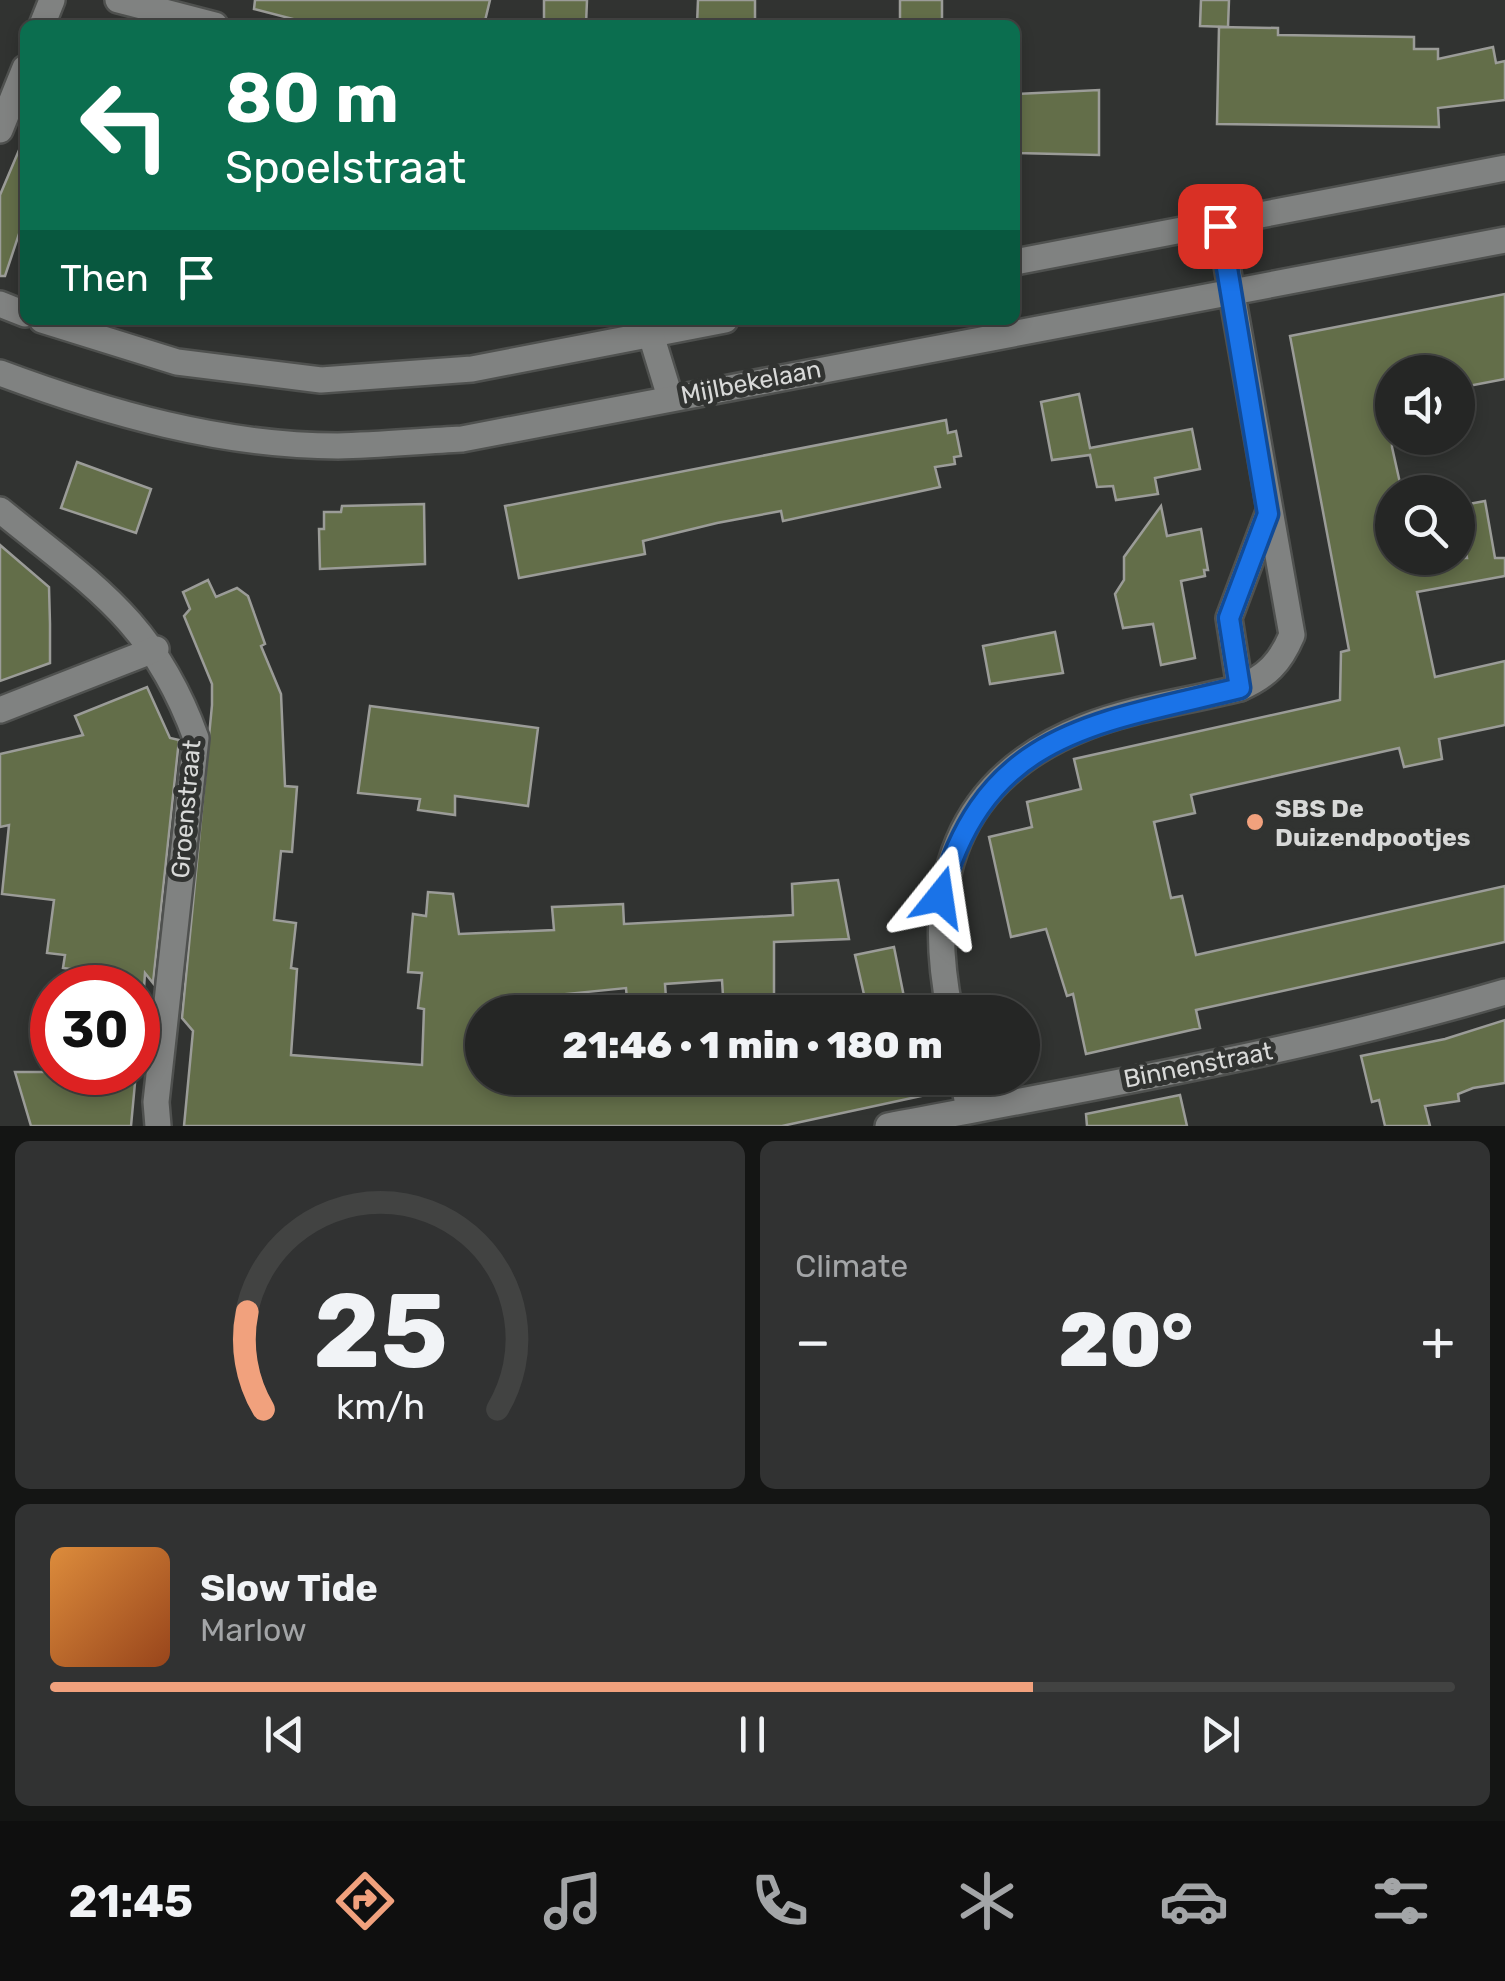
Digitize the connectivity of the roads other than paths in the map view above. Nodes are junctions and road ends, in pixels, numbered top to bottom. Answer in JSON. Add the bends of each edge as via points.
{"nodes":[{"id":1,"x":118,"y":0,"type":"edge"},
{"id":2,"x":196,"y":20,"type":"edge"},
{"id":3,"x":20,"y":80,"type":"edge"},
{"id":4,"x":0,"y":130,"type":"edge"},
{"id":5,"x":1505,"y":168,"type":"edge"},
{"id":6,"x":1220,"y":226,"type":"junction"},
{"id":7,"x":1505,"y":240,"type":"edge"},
{"id":8,"x":1020,"y":261,"type":"edge"},
{"id":9,"x":1234,"y":292,"type":"junction"},
{"id":10,"x":58,"y":325,"type":"edge"},
{"id":11,"x":680,"y":325,"type":"edge"},
{"id":12,"x":652,"y":328,"type":"edge"},
{"id":13,"x":0,"y":373,"type":"edge"},
{"id":14,"x":670,"y":397,"type":"junction"},
{"id":15,"x":0,"y":510,"type":"edge"},
{"id":16,"x":1268,"y":514,"type":"junction"},
{"id":17,"x":156,"y":650,"type":"junction"},
{"id":18,"x":1240,"y":688,"type":"junction"},
{"id":19,"x":0,"y":710,"type":"edge"},
{"id":20,"x":1505,"y":992,"type":"edge"},
{"id":21,"x":947,"y":995,"type":"edge"},
{"id":22,"x":966,"y":1095,"type":"edge"},
{"id":23,"x":969,"y":1110,"type":"junction"},
{"id":24,"x":158,"y":1126,"type":"edge"},
{"id":25,"x":888,"y":1126,"type":"edge"}],
"edges":[{"from":1,"to":2,"type":"street"},
{"from":3,"to":4,"type":"street"},
{"from":5,"to":6,"type":"street"},
{"from":6,"to":8,"type":"street"},
{"from":6,"to":9,"type":"street"},
{"from":7,"to":9,"type":"street","name":"Mijlbekelaan"},
{"from":9,"to":14,"type":"street","name":"Mijlbekelaan"},
{"from":9,"to":16,"type":"street"},
{"from":10,"to":12,"type":"street","via":[[177,362],[321,380],[472,368]]},
{"from":11,"to":12,"type":"street"},
{"from":12,"to":14,"type":"street"},
{"from":13,"to":14,"type":"street","name":"Mijlbekelaan","via":[[72,400],[192,431],[336,446],[462,439]]},
{"from":15,"to":17,"type":"street","name":"Groenstraat","via":[[122,610]]},
{"from":16,"to":18,"type":"street","via":[[1229,618]]},
{"from":16,"to":18,"type":"street","via":[[1292,635],[1263,678]]},
{"from":17,"to":19,"type":"street"},
{"from":17,"to":24,"type":"street","name":"Groenstraat","via":[[196,738]]},
{"from":18,"to":21,"type":"street","via":[[1089,726],[1007,772],[953,849],[940,897]]},
{"from":20,"to":23,"type":"street","name":"Binnenstraat","via":[[1262,1052]]},
{"from":22,"to":23,"type":"street"},
{"from":23,"to":25,"type":"street","name":"Binnenstraat"}]}
